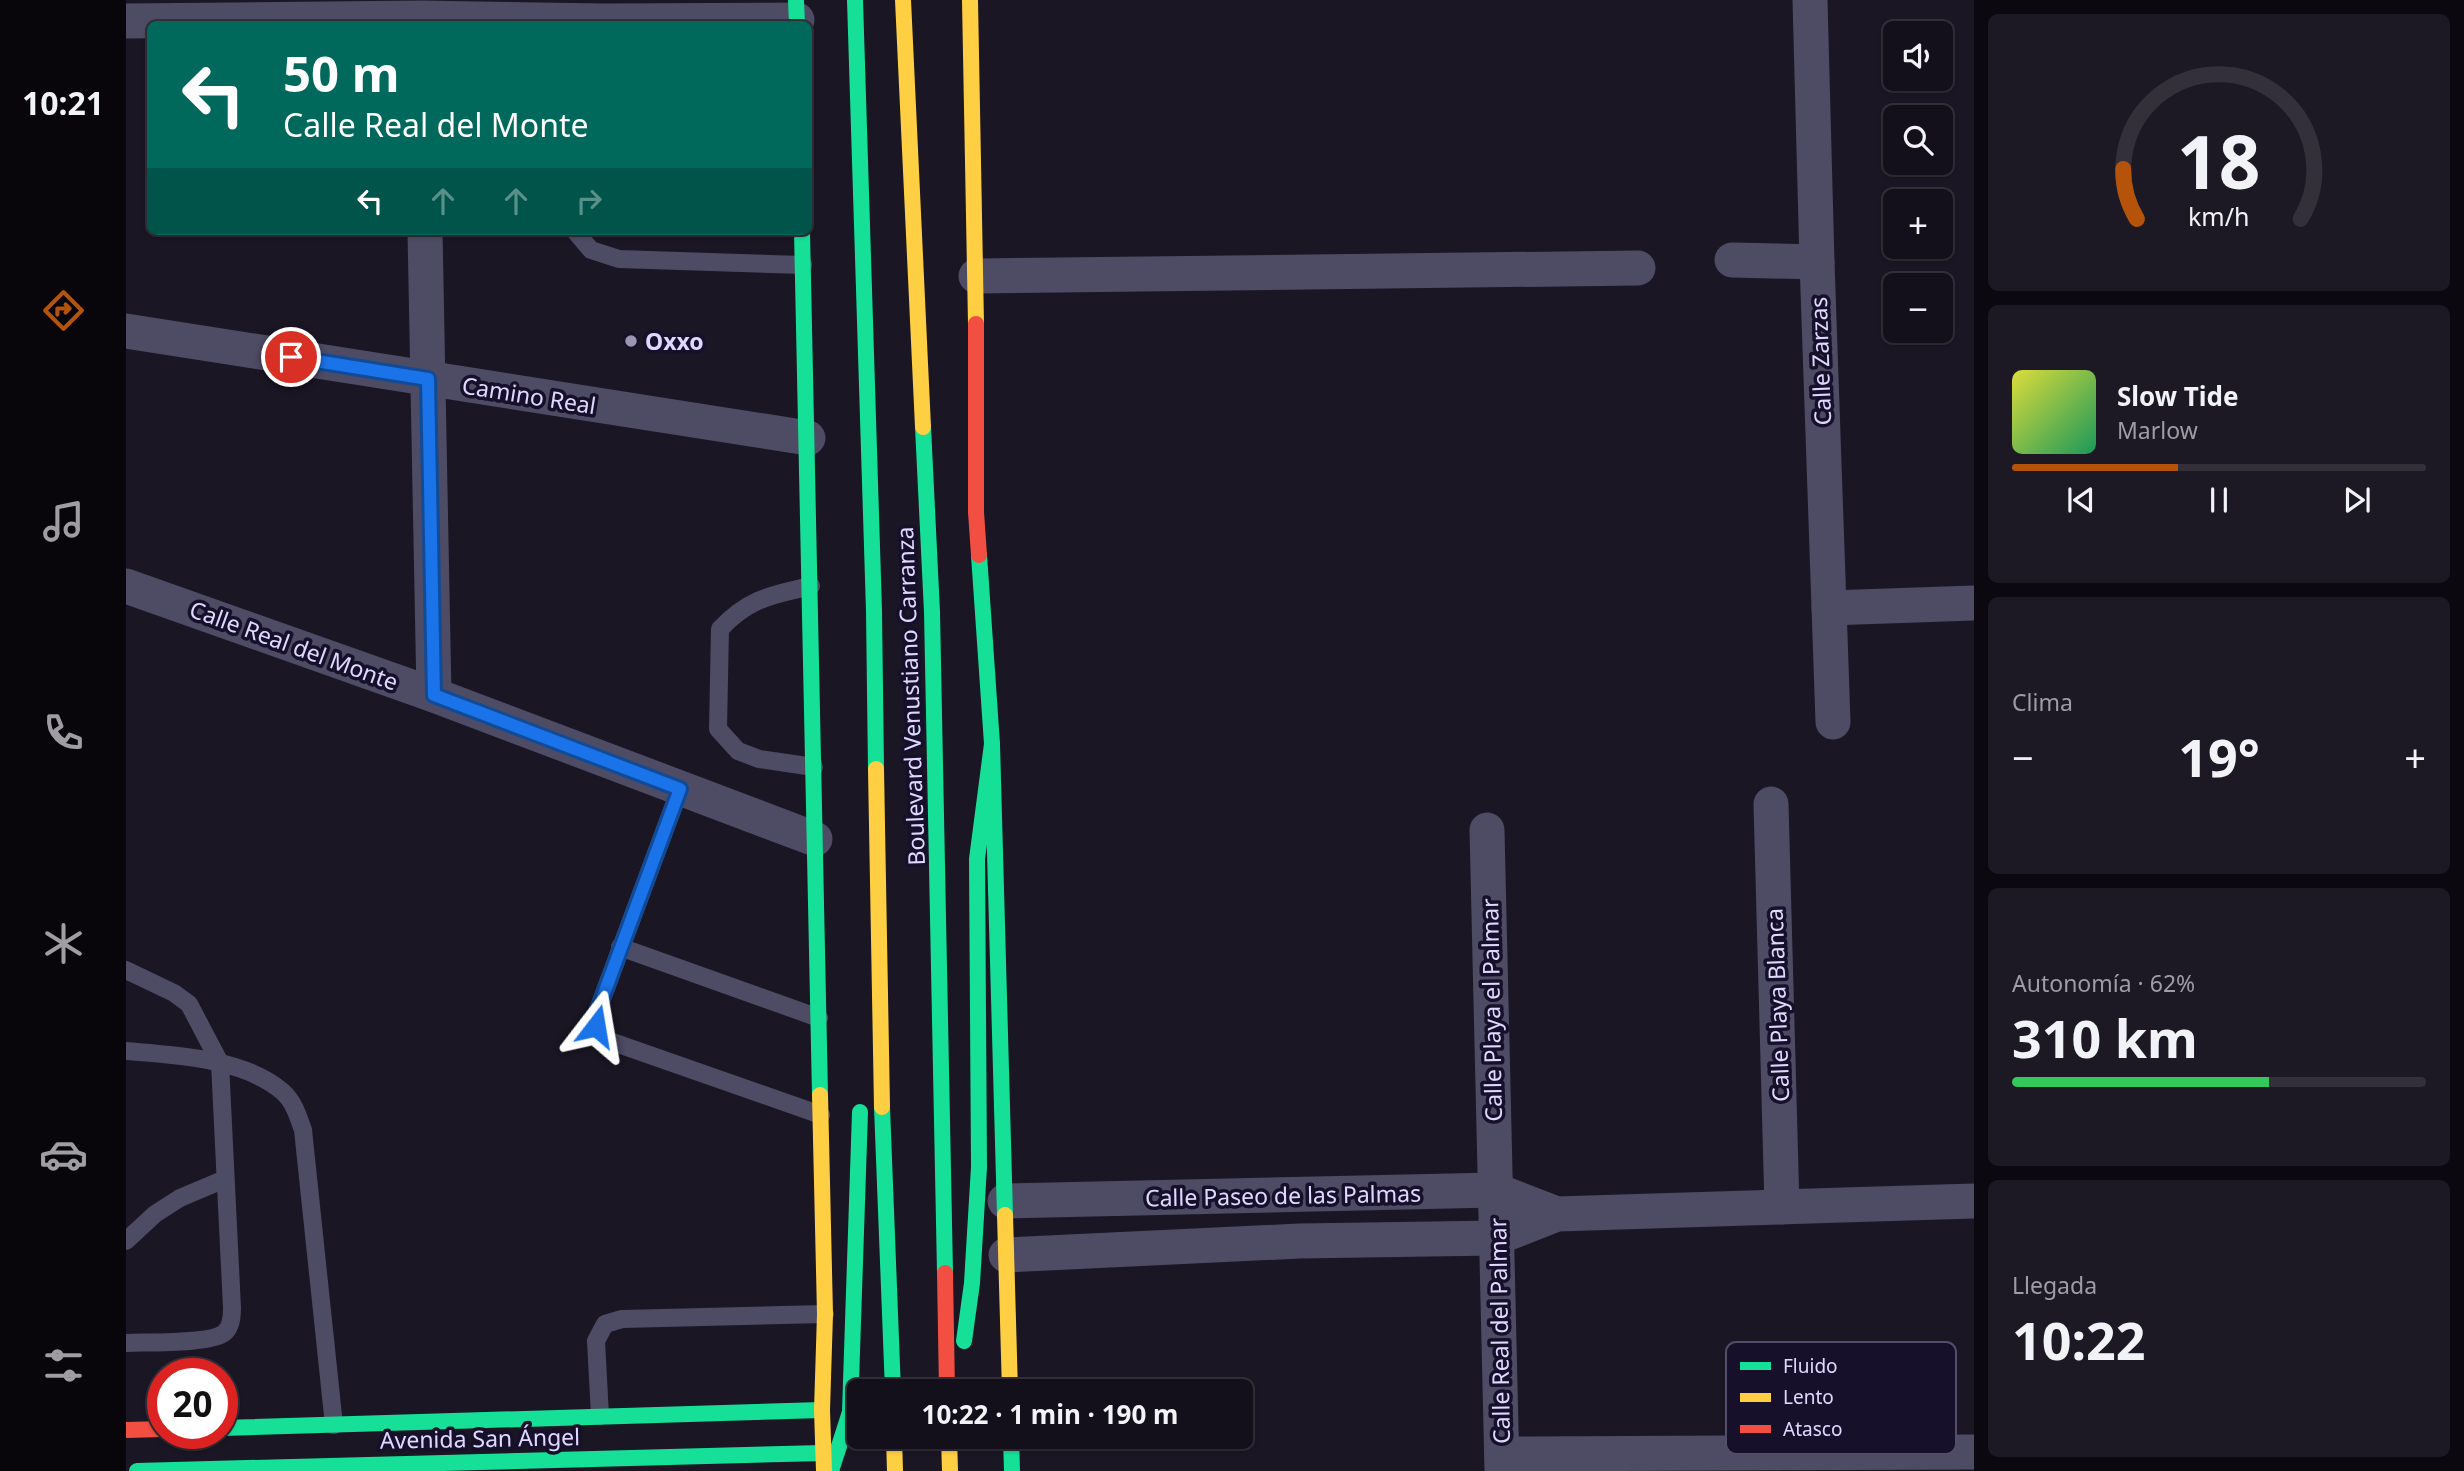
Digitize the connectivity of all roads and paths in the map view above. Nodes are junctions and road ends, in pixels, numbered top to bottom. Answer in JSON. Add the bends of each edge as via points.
{"nodes":[{"id":1,"x":855,"y":0,"type":"edge"},
{"id":2,"x":903,"y":0,"type":"edge"},
{"id":3,"x":970,"y":0,"type":"edge"},
{"id":4,"x":1811,"y":0,"type":"edge"},
{"id":5,"x":604,"y":10,"type":"edge"},
{"id":6,"x":797,"y":15,"type":"edge"},
{"id":7,"x":126,"y":21,"type":"edge"},
{"id":8,"x":421,"y":21,"type":"edge"},
{"id":9,"x":561,"y":21,"type":"edge"},
{"id":10,"x":425,"y":235,"type":"edge"},
{"id":11,"x":578,"y":235,"type":"edge"},
{"id":12,"x":802,"y":235,"type":"edge"},
{"id":13,"x":1732,"y":260,"type":"dead end"},
{"id":14,"x":1817,"y":262,"type":"junction"},
{"id":15,"x":803,"y":265,"type":"junction"},
{"id":16,"x":1637,"y":268,"type":"dead end"},
{"id":17,"x":976,"y":276,"type":"junction"},
{"id":18,"x":126,"y":331,"type":"edge"},
{"id":19,"x":428,"y":379,"type":"junction"},
{"id":20,"x":808,"y":438,"type":"junction"},
{"id":21,"x":126,"y":586,"type":"edge"},
{"id":22,"x":811,"y":586,"type":"junction"},
{"id":23,"x":1974,"y":603,"type":"edge"},
{"id":24,"x":1829,"y":608,"type":"junction"},
{"id":25,"x":434,"y":695,"type":"junction"},
{"id":26,"x":1833,"y":722,"type":"dead end"},
{"id":27,"x":992,"y":744,"type":"junction"},
{"id":28,"x":814,"y":767,"type":"junction"},
{"id":29,"x":680,"y":789,"type":"junction"},
{"id":30,"x":1771,"y":804,"type":"dead end"},
{"id":31,"x":1487,"y":830,"type":"dead end"},
{"id":32,"x":815,"y":839,"type":"junction"},
{"id":33,"x":620,"y":947,"type":"junction"},
{"id":34,"x":126,"y":971,"type":"edge"},
{"id":35,"x":819,"y":1018,"type":"junction"},
{"id":36,"x":126,"y":1051,"type":"edge"},
{"id":37,"x":220,"y":1063,"type":"junction"},
{"id":38,"x":881,"y":1067,"type":"junction"},
{"id":39,"x":821,"y":1115,"type":"junction"},
{"id":40,"x":225,"y":1179,"type":"junction"},
{"id":41,"x":1495,"y":1190,"type":"junction"},
{"id":42,"x":1350,"y":1193,"type":"junction"},
{"id":43,"x":1217,"y":1196,"type":"junction"},
{"id":44,"x":1005,"y":1201,"type":"junction"},
{"id":45,"x":1974,"y":1201,"type":"edge"},
{"id":46,"x":1782,"y":1207,"type":"junction"},
{"id":47,"x":1557,"y":1214,"type":"junction"},
{"id":48,"x":1496,"y":1238,"type":"junction"},
{"id":49,"x":1350,"y":1240,"type":"junction"},
{"id":50,"x":126,"y":1241,"type":"edge"},
{"id":51,"x":1218,"y":1245,"type":"junction"},
{"id":52,"x":1006,"y":1255,"type":"junction"},
{"id":53,"x":825,"y":1314,"type":"junction"},
{"id":54,"x":126,"y":1343,"type":"edge"},
{"id":55,"x":893,"y":1379,"type":"edge"},
{"id":56,"x":947,"y":1379,"type":"edge"},
{"id":57,"x":957,"y":1379,"type":"edge"},
{"id":58,"x":1010,"y":1379,"type":"edge"},
{"id":59,"x":822,"y":1410,"type":"junction"},
{"id":60,"x":600,"y":1416,"type":"junction"},
{"id":61,"x":334,"y":1425,"type":"junction"},
{"id":62,"x":238,"y":1428,"type":"edge"},
{"id":63,"x":147,"y":1429,"type":"edge"},
{"id":64,"x":126,"y":1430,"type":"edge"},
{"id":65,"x":894,"y":1449,"type":"edge"},
{"id":66,"x":949,"y":1449,"type":"edge"},
{"id":67,"x":1011,"y":1449,"type":"edge"},
{"id":68,"x":1956,"y":1452,"type":"edge"},
{"id":69,"x":1974,"y":1452,"type":"edge"},
{"id":70,"x":823,"y":1453,"type":"junction"},
{"id":71,"x":1888,"y":1454,"type":"edge"},
{"id":72,"x":1502,"y":1463,"type":"edge"},
{"id":73,"x":234,"y":1469,"type":"edge"},
{"id":74,"x":138,"y":1471,"type":"edge"},
{"id":75,"x":824,"y":1471,"type":"edge"},
{"id":76,"x":831,"y":1471,"type":"edge"},
{"id":77,"x":895,"y":1471,"type":"edge"},
{"id":78,"x":950,"y":1471,"type":"edge"},
{"id":79,"x":1012,"y":1471,"type":"edge"}],
"edges":[{"from":1,"to":38,"type":"main road","name":"Boulevard Venustiano Carranza","via":[[874,611]]},
{"from":2,"to":56,"type":"main road","name":"Boulevard Venustiano Carranza","via":[[932,612]]},
{"from":3,"to":17,"type":"main road"},
{"from":4,"to":14,"type":"street","name":"Calle Zarzas"},
{"from":5,"to":6,"type":"street"},
{"from":5,"to":9,"type":"street"},
{"from":7,"to":8,"type":"street"},
{"from":10,"to":19,"type":"street"},
{"from":11,"to":15,"type":"lane","via":[[591,250],[619,259]]},
{"from":12,"to":15,"type":"main road"},
{"from":13,"to":14,"type":"street"},
{"from":14,"to":24,"type":"street","name":"Calle Zarzas"},
{"from":15,"to":20,"type":"main road"},
{"from":16,"to":17,"type":"street"},
{"from":17,"to":27,"type":"main road","via":[[976,512]]},
{"from":18,"to":19,"type":"street","name":"Camino Real"},
{"from":19,"to":20,"type":"street","name":"Camino Real"},
{"from":19,"to":25,"type":"street"},
{"from":20,"to":22,"type":"main road"},
{"from":21,"to":25,"type":"street","name":"Calle Real del Monte"},
{"from":22,"to":28,"type":"main road"},
{"from":22,"to":28,"type":"lane","via":[[764,597],[737,611],[720,629],[718,729],[738,751],[759,760]]},
{"from":23,"to":24,"type":"street"},
{"from":24,"to":26,"type":"street","name":"Calle Zarzas"},
{"from":25,"to":29,"type":"street","name":"Calle Real del Monte"},
{"from":27,"to":44,"type":"main road"},
{"from":27,"to":57,"type":"main road","via":[[976,873],[977,1185],[972,1291]]},
{"from":28,"to":32,"type":"main road"},
{"from":29,"to":32,"type":"street","name":"Calle Real del Monte"},
{"from":29,"to":33,"type":"lane"},
{"from":30,"to":46,"type":"street","name":"Calle Playa Blanca"},
{"from":31,"to":41,"type":"street","name":"Calle Playa el Palmar"},
{"from":32,"to":35,"type":"main road"},
{"from":33,"to":35,"type":"lane"},
{"from":33,"to":39,"type":"lane","via":[[596,1015],[604,1039]]},
{"from":34,"to":37,"type":"lane","via":[[189,1004]]},
{"from":35,"to":39,"type":"main road"},
{"from":36,"to":37,"type":"lane"},
{"from":37,"to":40,"type":"lane"},
{"from":37,"to":61,"type":"lane","via":[[256,1074],[284,1092],[296,1108],[303,1130]]},
{"from":38,"to":55,"type":"main road","name":"Boulevard Venustiano Carranza"},
{"from":38,"to":76,"type":"main road","via":[[864,1093],[850,1412]]},
{"from":39,"to":53,"type":"main road"},
{"from":40,"to":50,"type":"lane","via":[[180,1198]]},
{"from":40,"to":54,"type":"lane","via":[[232,1308],[225,1333],[211,1339]]},
{"from":41,"to":42,"type":"street","name":"Calle Paseo de las Palmas"},
{"from":41,"to":47,"type":"street","name":"Calle Paseo de las Palmas"},
{"from":41,"to":48,"type":"street","name":"Calle Real del Palmar"},
{"from":42,"to":43,"type":"street","name":"Calle Paseo de las Palmas"},
{"from":42,"to":49,"type":"street"},
{"from":43,"to":44,"type":"street","name":"Calle Paseo de las Palmas"},
{"from":43,"to":51,"type":"street"},
{"from":44,"to":52,"type":"main road"},
{"from":45,"to":46,"type":"street","name":"Calle Paseo de las Palmas"},
{"from":46,"to":47,"type":"street","name":"Calle Paseo de las Palmas"},
{"from":47,"to":48,"type":"street","name":"Calle Paseo de las Palmas"},
{"from":48,"to":49,"type":"street","name":"Calle Paseo de las Palmas"},
{"from":48,"to":72,"type":"street","name":"Calle Real del Palmar"},
{"from":49,"to":51,"type":"street","name":"Calle Paseo de las Palmas"},
{"from":51,"to":52,"type":"street","name":"Calle Paseo de las Palmas"},
{"from":52,"to":58,"type":"main road"},
{"from":53,"to":59,"type":"main road"},
{"from":53,"to":60,"type":"lane","via":[[622,1319],[605,1324],[596,1341]]},
{"from":59,"to":60,"type":"main road","name":"Avenida San Ángel"},
{"from":59,"to":70,"type":"main road"},
{"from":60,"to":61,"type":"main road","name":"Avenida San Ángel"},
{"from":61,"to":62,"type":"main road","name":"Avenida San Ángel"},
{"from":63,"to":64,"type":"main road"},
{"from":65,"to":77,"type":"main road"},
{"from":66,"to":78,"type":"main road"},
{"from":67,"to":79,"type":"main road"},
{"from":68,"to":69,"type":"street"},
{"from":70,"to":73,"type":"main road","name":"Avenida San Ángel"},
{"from":70,"to":75,"type":"main road"},
{"from":71,"to":72,"type":"street"},
{"from":73,"to":74,"type":"main road","name":"Avenida San Ángel"}]}
